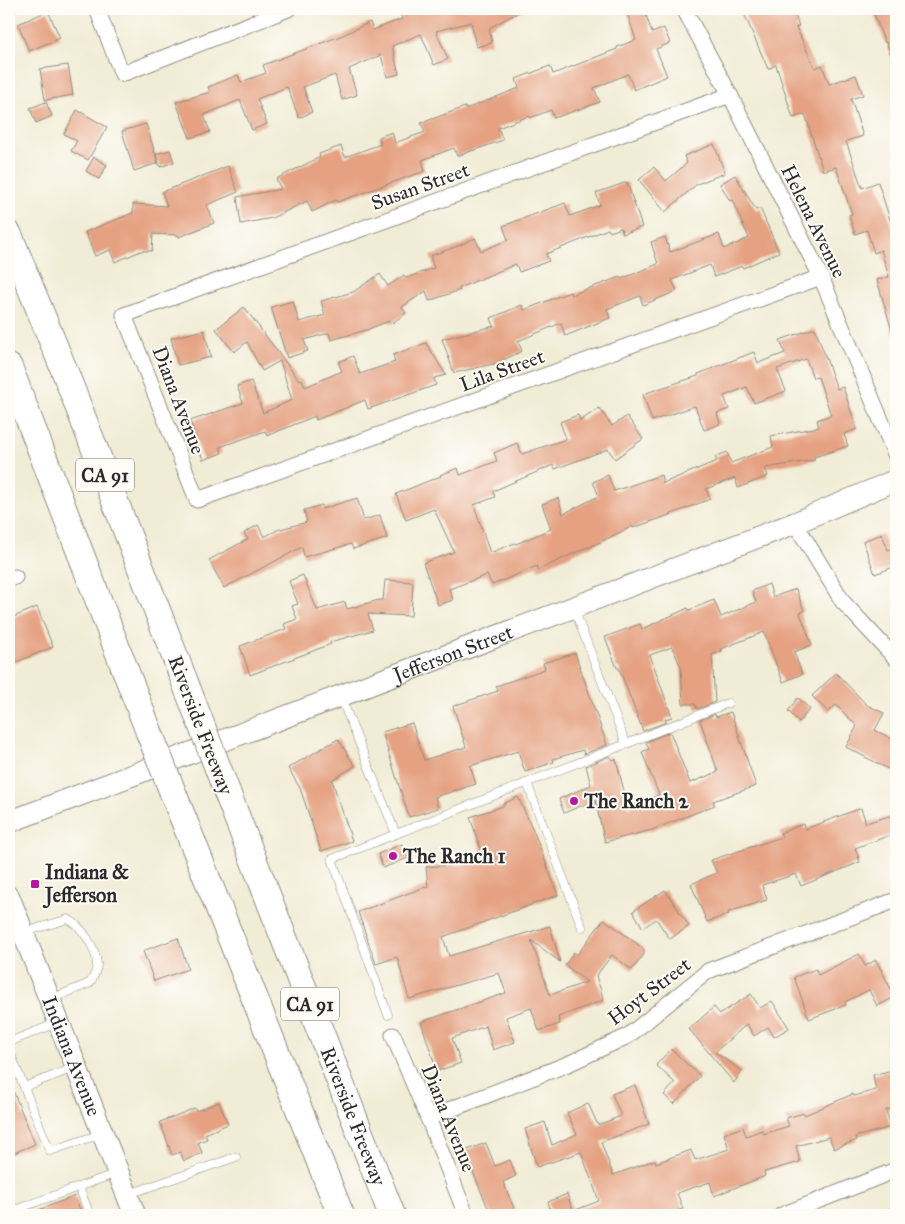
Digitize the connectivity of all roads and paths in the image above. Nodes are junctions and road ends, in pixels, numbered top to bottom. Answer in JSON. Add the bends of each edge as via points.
{"nodes":[{"id":1,"x":97,"y":9,"type":"edge"},
{"id":2,"x":288,"y":9,"type":"edge"},
{"id":3,"x":684,"y":9,"type":"edge"},
{"id":4,"x":730,"y":95,"type":"junction"},
{"id":5,"x":9,"y":235,"type":"edge"},
{"id":6,"x":821,"y":277,"type":"junction"},
{"id":7,"x":124,"y":315,"type":"joint"},
{"id":8,"x":9,"y":367,"type":"edge"},
{"id":9,"x":896,"y":456,"type":"edge"},
{"id":10,"x":896,"y":480,"type":"edge"},
{"id":11,"x":197,"y":500,"type":"joint"},
{"id":12,"x":795,"y":523,"type":"junction"},
{"id":13,"x":573,"y":607,"type":"junction"},
{"id":14,"x":896,"y":659,"type":"edge"},
{"id":15,"x":341,"y":696,"type":"junction"},
{"id":16,"x":728,"y":703,"type":"dead end"},
{"id":17,"x":626,"y":744,"type":"junction"},
{"id":18,"x":527,"y":783,"type":"junction"},
{"id":19,"x":9,"y":822,"type":"edge"},
{"id":20,"x":396,"y":834,"type":"junction"},
{"id":21,"x":9,"y":897,"type":"edge"},
{"id":22,"x":896,"y":900,"type":"edge"},
{"id":23,"x":582,"y":928,"type":"dead end"},
{"id":24,"x":23,"y":933,"type":"junction"},
{"id":25,"x":50,"y":1000,"type":"junction"},
{"id":26,"x":388,"y":1014,"type":"dead end"},
{"id":27,"x":59,"y":1022,"type":"junction"},
{"id":28,"x":393,"y":1035,"type":"dead end"},
{"id":29,"x":9,"y":1042,"type":"edge"},
{"id":30,"x":9,"y":1050,"type":"edge"},
{"id":31,"x":76,"y":1067,"type":"junction"},
{"id":32,"x":24,"y":1087,"type":"junction"},
{"id":33,"x":428,"y":1118,"type":"junction"},
{"id":34,"x":102,"y":1134,"type":"junction"},
{"id":35,"x":236,"y":1157,"type":"dead end"},
{"id":36,"x":896,"y":1170,"type":"edge"},
{"id":37,"x":118,"y":1172,"type":"junction"},
{"id":38,"x":79,"y":1187,"type":"junction"},
{"id":39,"x":127,"y":1195,"type":"junction"},
{"id":40,"x":9,"y":1212,"type":"edge"},
{"id":41,"x":90,"y":1215,"type":"edge"},
{"id":42,"x":135,"y":1215,"type":"edge"},
{"id":43,"x":341,"y":1215,"type":"edge"},
{"id":44,"x":392,"y":1215,"type":"edge"},
{"id":45,"x":466,"y":1215,"type":"edge"},
{"id":46,"x":782,"y":1215,"type":"edge"}],
"edges":[{"from":1,"to":2,"type":"street","via":[[122,74]]},
{"from":3,"to":4,"type":"street","name":"Helena Avenue"},
{"from":4,"to":6,"type":"street","name":"Helena Avenue"},
{"from":4,"to":7,"type":"street","name":"Susan Street"},
{"from":5,"to":44,"type":"highway","name":"Riverside Freeway","number":"CA 91","bridge":true},
{"from":6,"to":9,"type":"street","name":"Helena Avenue"},
{"from":6,"to":11,"type":"street","name":"Lila Street"},
{"from":7,"to":11,"type":"street","name":"Diana Avenue"},
{"from":8,"to":43,"type":"highway","number":"CA 91","bridge":true,"via":[[149,732]]},
{"from":10,"to":12,"type":"street","name":"Jefferson Street"},
{"from":12,"to":13,"type":"street","name":"Jefferson Street"},
{"from":12,"to":14,"type":"street","via":[[843,602]]},
{"from":13,"to":15,"type":"street","name":"Jefferson Street"},
{"from":13,"to":17,"type":"lane"},
{"from":15,"to":19,"type":"street","name":"Jefferson Street"},
{"from":15,"to":20,"type":"lane"},
{"from":16,"to":17,"type":"lane"},
{"from":17,"to":18,"type":"lane"},
{"from":18,"to":20,"type":"lane"},
{"from":18,"to":23,"type":"lane"},
{"from":20,"to":26,"type":"lane","via":[[332,859]]},
{"from":21,"to":24,"type":"street","name":"Indiana Avenue"},
{"from":22,"to":33,"type":"street","name":"Hoyt Street","via":[[708,971],[628,1036],[568,1064]]},
{"from":24,"to":25,"type":"street","name":"Indiana Avenue"},
{"from":24,"to":25,"type":"lane","via":[[68,919],[81,928],[90,943],[97,964],[90,983]]},
{"from":25,"to":27,"type":"street","name":"Indiana Avenue"},
{"from":27,"to":29,"type":"lane"},
{"from":27,"to":31,"type":"street","name":"Indiana Avenue"},
{"from":28,"to":33,"type":"street","name":"Diana Avenue"},
{"from":30,"to":32,"type":"lane"},
{"from":31,"to":32,"type":"lane"},
{"from":31,"to":34,"type":"street","name":"Indiana Avenue"},
{"from":32,"to":34,"type":"lane","via":[[50,1152]]},
{"from":33,"to":45,"type":"street","name":"Diana Avenue"},
{"from":34,"to":37,"type":"street","name":"Indiana Avenue"},
{"from":35,"to":39,"type":"lane"},
{"from":36,"to":46,"type":"street"},
{"from":37,"to":38,"type":"lane"},
{"from":37,"to":39,"type":"street","name":"Indiana Avenue"},
{"from":38,"to":40,"type":"lane"},
{"from":38,"to":41,"type":"lane"},
{"from":39,"to":42,"type":"street","name":"Indiana Avenue"}]}
